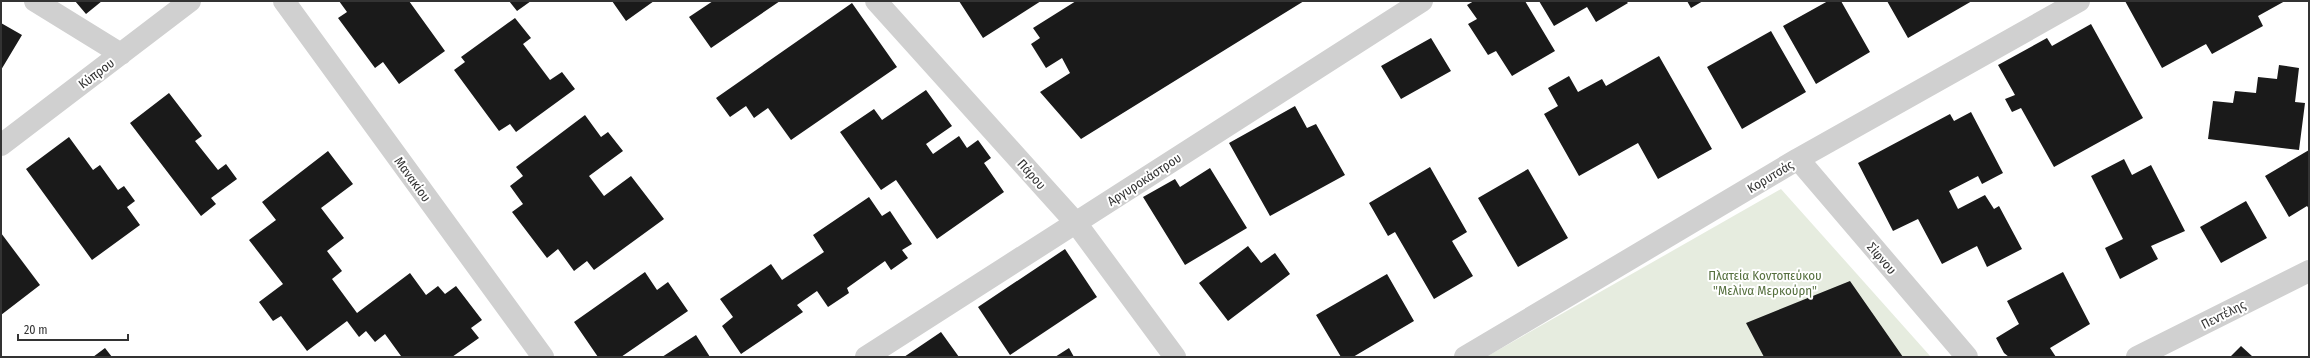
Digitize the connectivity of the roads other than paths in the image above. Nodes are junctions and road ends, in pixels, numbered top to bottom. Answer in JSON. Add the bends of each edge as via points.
{"nodes":[{"id":1,"x":34,"y":1,"type":"edge"},
{"id":2,"x":190,"y":1,"type":"edge"},
{"id":3,"x":284,"y":1,"type":"edge"},
{"id":4,"x":876,"y":1,"type":"edge"},
{"id":5,"x":1422,"y":1,"type":"edge"},
{"id":6,"x":2079,"y":1,"type":"edge"},
{"id":7,"x":121,"y":54,"type":"junction"},
{"id":8,"x":1,"y":145,"type":"edge"},
{"id":9,"x":1798,"y":159,"type":"junction"},
{"id":10,"x":1076,"y":223,"type":"junction"},
{"id":11,"x":2309,"y":271,"type":"edge"},
{"id":12,"x":543,"y":357,"type":"edge"},
{"id":13,"x":866,"y":357,"type":"edge"},
{"id":14,"x":1175,"y":357,"type":"edge"},
{"id":15,"x":1465,"y":357,"type":"edge"},
{"id":16,"x":1967,"y":357,"type":"edge"},
{"id":17,"x":2137,"y":357,"type":"edge"}],
"edges":[{"from":1,"to":7,"type":"street"},
{"from":2,"to":7,"type":"street","name":"Κύπρου"},
{"from":3,"to":12,"type":"street","name":"Μανακίου"},
{"from":4,"to":10,"type":"street","name":"Πάρου"},
{"from":5,"to":10,"type":"street","name":"Αργυροκάστρου"},
{"from":6,"to":9,"type":"street","name":"Κορυτσάς"},
{"from":7,"to":8,"type":"street","name":"Κύπρου"},
{"from":9,"to":15,"type":"street","name":"Κορυτσάς"},
{"from":9,"to":16,"type":"street","name":"Σίφνου"},
{"from":10,"to":13,"type":"street","name":"Αργυροκάστρου"},
{"from":10,"to":14,"type":"street","name":"Πάρου"},
{"from":11,"to":17,"type":"street","name":"Πεντέλης"}]}
